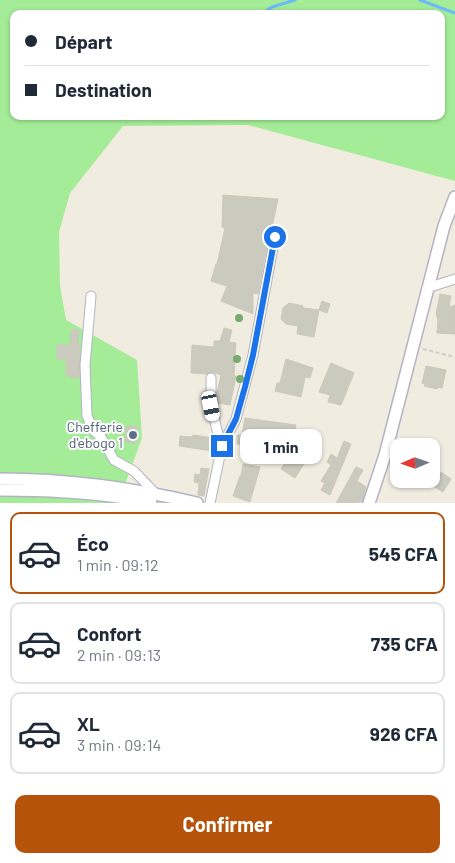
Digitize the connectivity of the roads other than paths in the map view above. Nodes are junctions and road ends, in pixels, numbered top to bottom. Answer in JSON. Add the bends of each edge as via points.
{"nodes":[{"id":1,"x":455,"y":197,"type":"edge"},
{"id":2,"x":275,"y":237,"type":"dead end"},
{"id":3,"x":455,"y":279,"type":"edge"},
{"id":4,"x":427,"y":288,"type":"junction"},
{"id":5,"x":91,"y":296,"type":"dead end"},
{"id":6,"x":211,"y":378,"type":"dead end"},
{"id":7,"x":222,"y":446,"type":"junction"},
{"id":8,"x":0,"y":479,"type":"edge"},
{"id":9,"x":0,"y":490,"type":"edge"},
{"id":10,"x":154,"y":499,"type":"edge"},
{"id":11,"x":197,"y":503,"type":"edge"},
{"id":12,"x":210,"y":503,"type":"edge"},
{"id":13,"x":369,"y":503,"type":"edge"}],
"edges":[{"from":1,"to":4,"type":"main road"},
{"from":2,"to":7,"type":"street","via":[[245,387],[236,419]]},
{"from":3,"to":4,"type":"street"},
{"from":4,"to":13,"type":"main road","via":[[385,455]]},
{"from":5,"to":10,"type":"street","via":[[85,365],[87,416],[114,460],[134,471]]},
{"from":6,"to":7,"type":"street","via":[[211,406]]},
{"from":7,"to":12,"type":"street"},
{"from":8,"to":10,"type":"main road","via":[[122,488]]},
{"from":9,"to":10,"type":"main road"},
{"from":10,"to":11,"type":"main road"}]}
